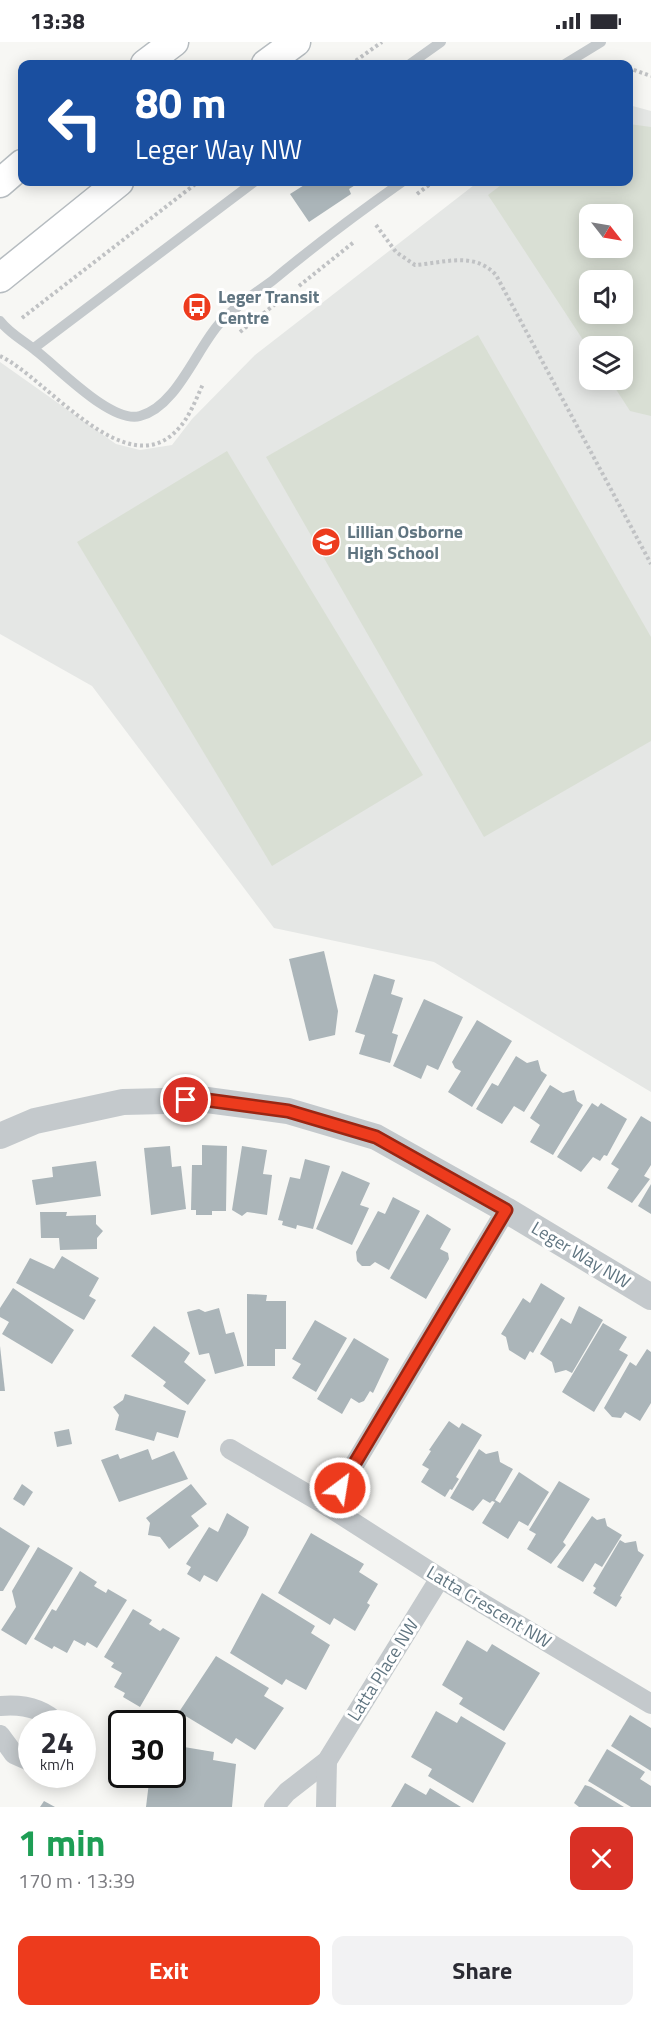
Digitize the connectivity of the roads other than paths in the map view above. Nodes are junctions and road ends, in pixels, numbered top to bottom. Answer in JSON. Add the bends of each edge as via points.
{"nodes":[{"id":1,"x":174,"y":42,"type":"edge"},
{"id":2,"x":296,"y":42,"type":"edge"},
{"id":3,"x":441,"y":42,"type":"edge"},
{"id":4,"x":601,"y":42,"type":"edge"},
{"id":5,"x":272,"y":56,"type":"edge"},
{"id":6,"x":150,"y":60,"type":"edge"},
{"id":7,"x":416,"y":60,"type":"edge"},
{"id":8,"x":572,"y":60,"type":"edge"},
{"id":9,"x":18,"y":167,"type":"edge"},
{"id":10,"x":0,"y":183,"type":"edge"},
{"id":11,"x":113,"y":186,"type":"edge"},
{"id":12,"x":249,"y":186,"type":"edge"},
{"id":13,"x":396,"y":186,"type":"edge"},
{"id":14,"x":0,"y":278,"type":"edge"},
{"id":15,"x":3,"y":325,"type":"edge"},
{"id":16,"x":34,"y":348,"type":"junction"},
{"id":17,"x":0,"y":1136,"type":"edge"},
{"id":18,"x":506,"y":1210,"type":"junction"},
{"id":19,"x":651,"y":1297,"type":"edge"},
{"id":20,"x":230,"y":1449,"type":"dead end"},
{"id":21,"x":329,"y":1507,"type":"junction"},
{"id":22,"x":440,"y":1578,"type":"junction"},
{"id":23,"x":651,"y":1704,"type":"edge"},
{"id":24,"x":0,"y":1706,"type":"edge"},
{"id":25,"x":38,"y":1710,"type":"edge"},
{"id":26,"x":0,"y":1735,"type":"edge"},
{"id":27,"x":18,"y":1756,"type":"edge"},
{"id":28,"x":327,"y":1761,"type":"junction"},
{"id":29,"x":274,"y":1807,"type":"edge"},
{"id":30,"x":326,"y":1807,"type":"edge"}],
"edges":[{"from":1,"to":6,"type":"main road"},
{"from":2,"to":5,"type":"main road"},
{"from":3,"to":7,"type":"lane"},
{"from":4,"to":8,"type":"lane"},
{"from":9,"to":10,"type":"main road"},
{"from":11,"to":14,"type":"main road"},
{"from":12,"to":16,"type":"lane"},
{"from":13,"to":16,"type":"lane","via":[[221,321],[178,385],[154,410],[128,417],[99,402]]},
{"from":15,"to":16,"type":"lane"},
{"from":17,"to":18,"type":"street","name":"Leger Way NW","via":[[34,1121],[123,1102],[207,1100],[288,1111],[376,1137]]},
{"from":18,"to":19,"type":"street","name":"Leger Way NW"},
{"from":18,"to":21,"type":"street"},
{"from":20,"to":21,"type":"street","name":"Latta Crescent NW"},
{"from":21,"to":22,"type":"street","name":"Latta Crescent NW"},
{"from":22,"to":23,"type":"street","name":"Latta Crescent NW"},
{"from":22,"to":28,"type":"street","name":"Latta Place NW"},
{"from":24,"to":25,"type":"street"},
{"from":26,"to":27,"type":"street"},
{"from":28,"to":29,"type":"street","name":"Latta Place NW","via":[[287,1791]]},
{"from":28,"to":30,"type":"street"}]}
